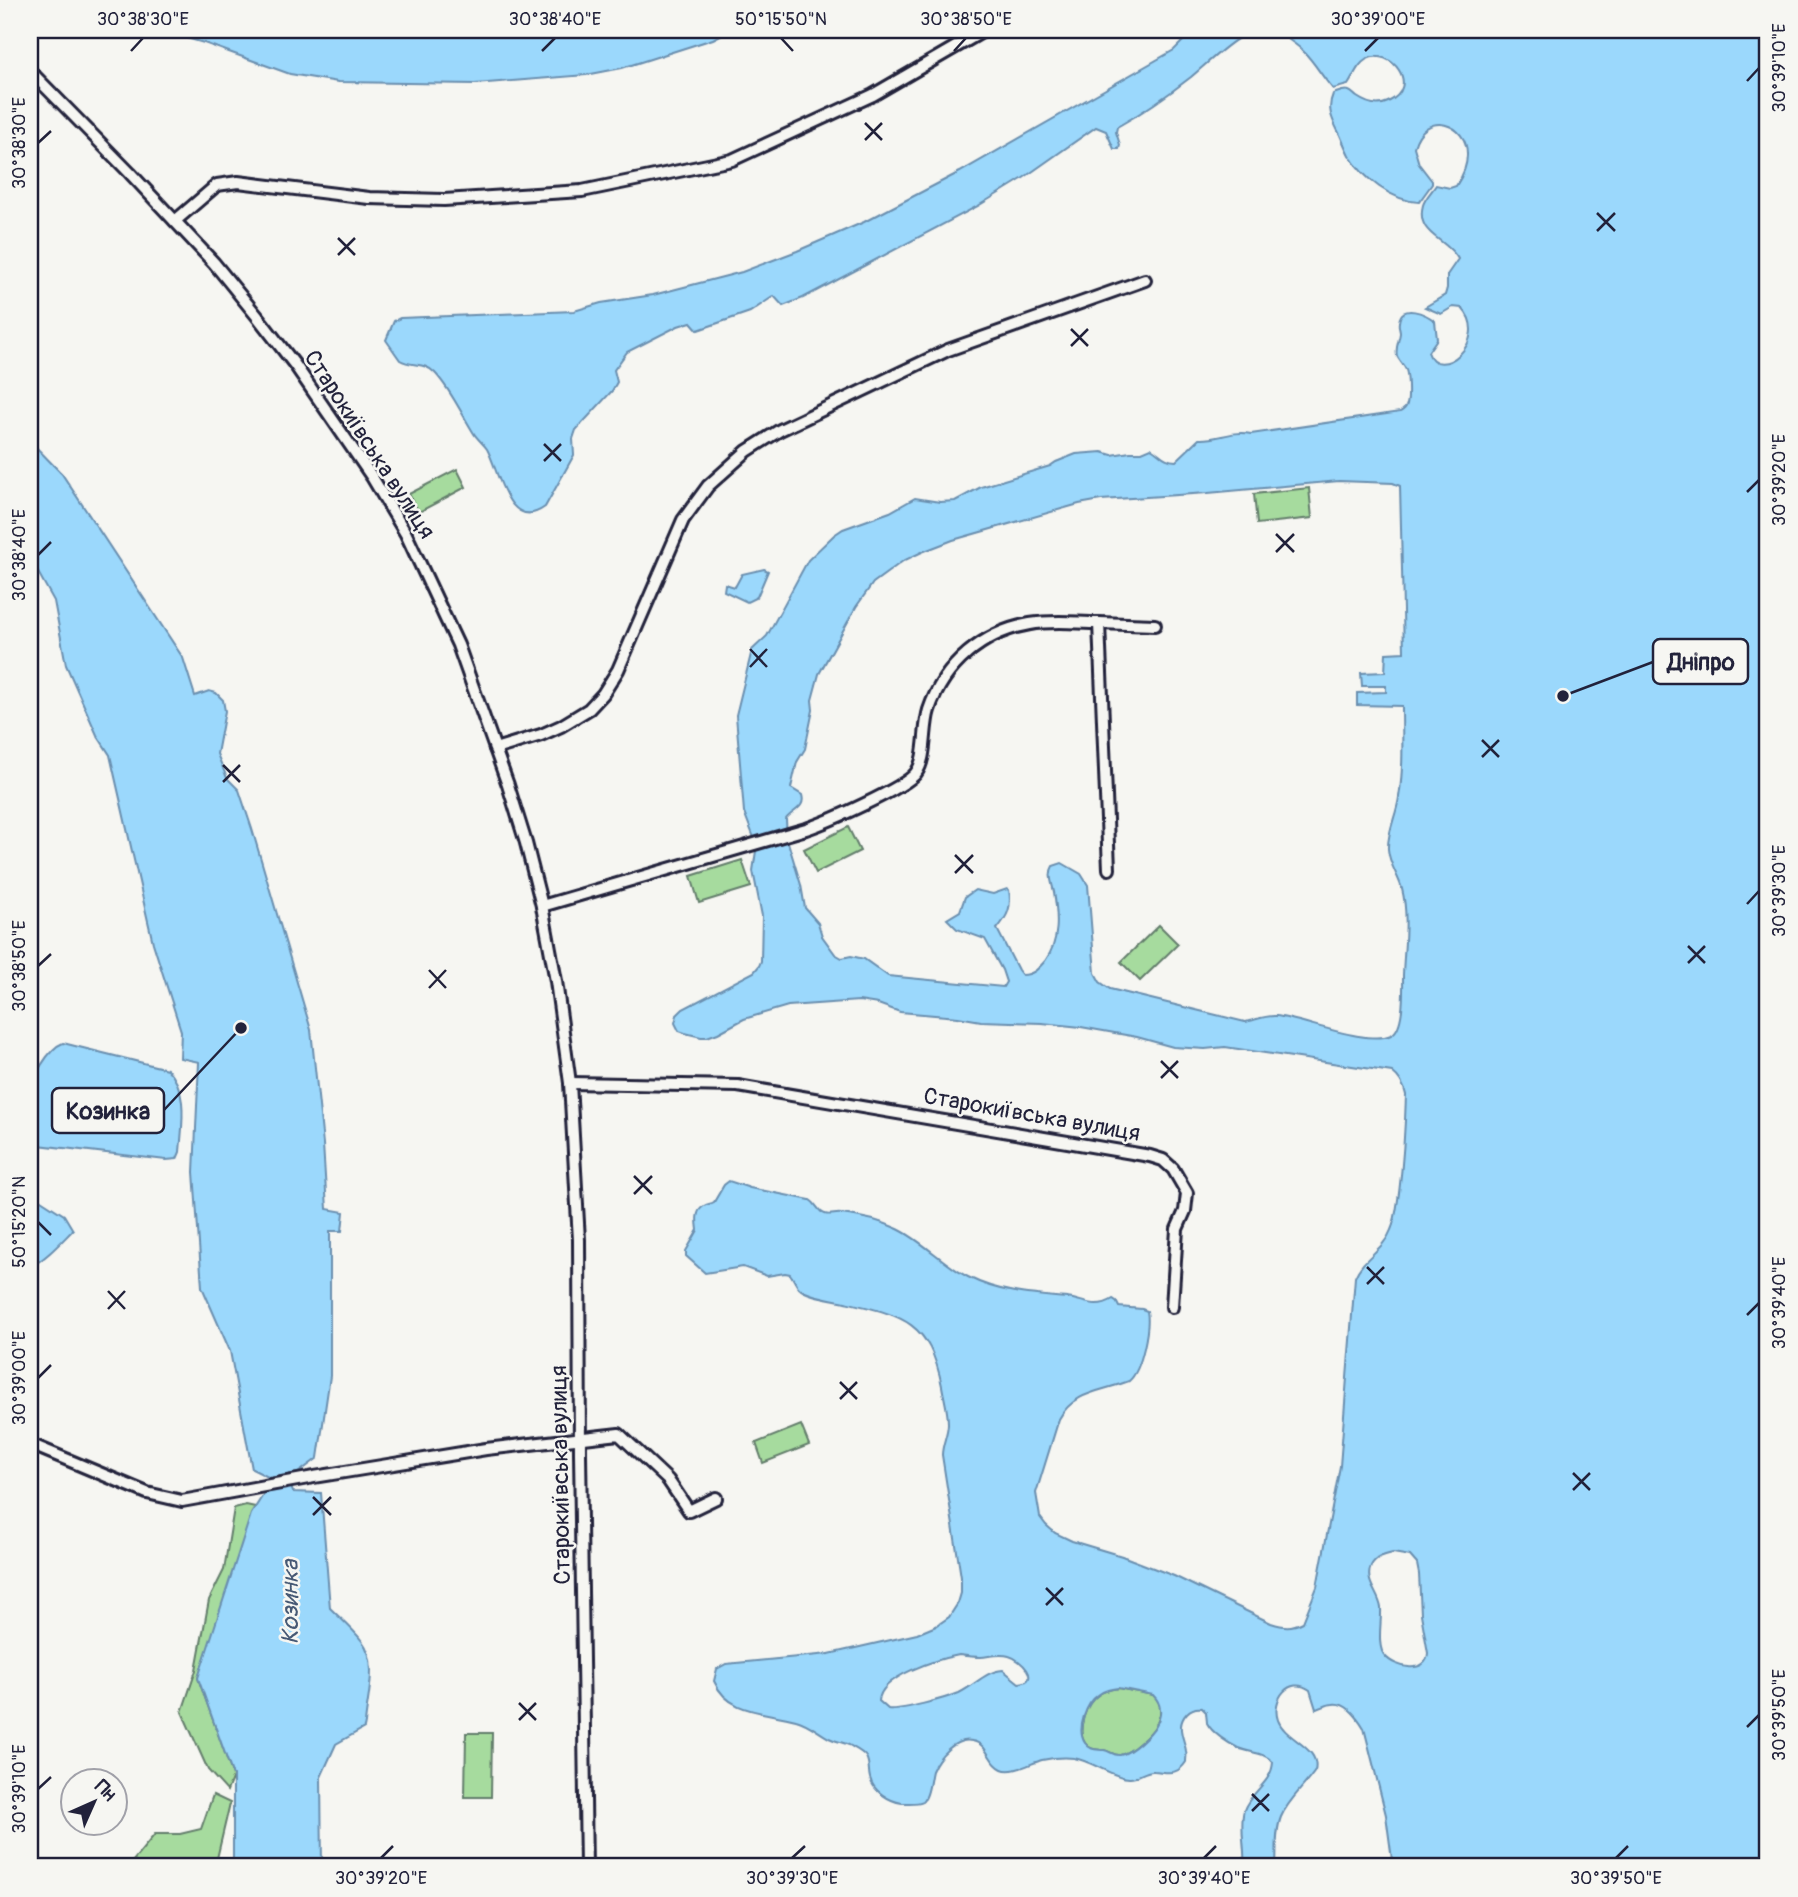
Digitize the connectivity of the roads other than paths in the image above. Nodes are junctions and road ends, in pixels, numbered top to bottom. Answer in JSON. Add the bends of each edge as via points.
{"nodes":[{"id":1,"x":985,"y":30,"type":"edge"},
{"id":2,"x":30,"y":71,"type":"edge"},
{"id":3,"x":175,"y":221,"type":"junction"},
{"id":4,"x":1144,"y":279,"type":"dead end"},
{"id":5,"x":1099,"y":623,"type":"junction"},
{"id":6,"x":1155,"y":625,"type":"dead end"},
{"id":7,"x":495,"y":749,"type":"junction"},
{"id":8,"x":1109,"y":869,"type":"dead end"},
{"id":9,"x":542,"y":906,"type":"junction"},
{"id":10,"x":570,"y":1083,"type":"junction"},
{"id":11,"x":1172,"y":1307,"type":"dead end"},
{"id":12,"x":580,"y":1437,"type":"junction"},
{"id":13,"x":30,"y":1444,"type":"edge"},
{"id":14,"x":716,"y":1498,"type":"dead end"},
{"id":15,"x":586,"y":1867,"type":"edge"}],
"edges":[{"from":1,"to":3,"type":"street","via":[[873,95],[733,160],[582,191],[444,200],[369,198],[225,182]]},
{"from":2,"to":3,"type":"street","name":"Старокиївська вулиця"},
{"from":3,"to":7,"type":"street","name":"Старокиївська вулиця","via":[[273,335],[372,477],[458,645]]},
{"from":4,"to":7,"type":"street","via":[[937,354],[780,430],[747,451],[708,486],[683,520],[618,670],[603,694],[561,726]]},
{"from":5,"to":6,"type":"street"},
{"from":5,"to":8,"type":"street"},
{"from":5,"to":9,"type":"street","via":[[1031,624],[976,645],[957,662],[933,699],[918,771],[904,783],[806,829]]},
{"from":7,"to":9,"type":"street","name":"Старокиївська вулиця"},
{"from":9,"to":10,"type":"street","name":"Старокиївська вулиця"},
{"from":10,"to":11,"type":"street","name":"Старокиївська вулиця","via":[[738,1086],[1163,1160],[1187,1193],[1177,1229]]},
{"from":10,"to":12,"type":"street","name":"Старокиївська вулиця","via":[[579,1240]]},
{"from":12,"to":13,"type":"street","via":[[182,1501],[147,1493]]},
{"from":12,"to":14,"type":"street","via":[[619,1434],[668,1480],[689,1511]]},
{"from":12,"to":15,"type":"street","name":"Старокиївська вулиця"}]}
